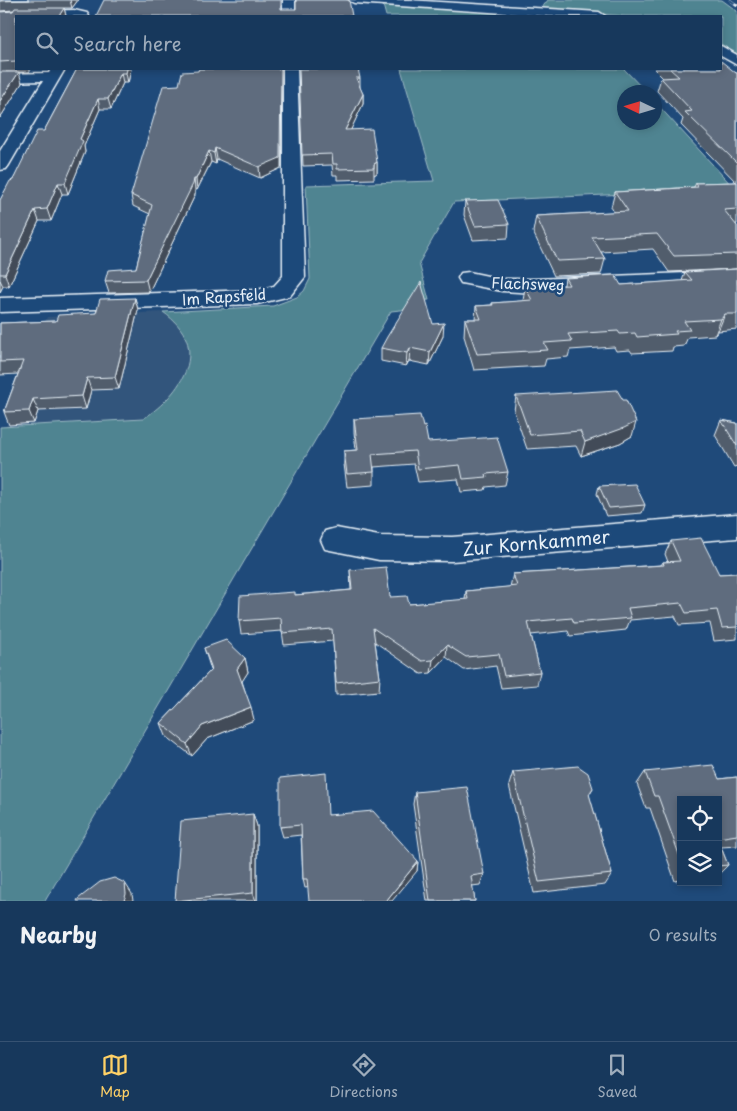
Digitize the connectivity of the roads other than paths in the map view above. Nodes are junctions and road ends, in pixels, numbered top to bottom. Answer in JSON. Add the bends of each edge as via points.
{"nodes":[{"id":1,"x":289,"y":0,"type":"edge"},
{"id":2,"x":354,"y":0,"type":"edge"},
{"id":3,"x":37,"y":15,"type":"edge"},
{"id":4,"x":78,"y":15,"type":"edge"},
{"id":5,"x":289,"y":15,"type":"edge"},
{"id":6,"x":584,"y":15,"type":"edge"},
{"id":7,"x":0,"y":16,"type":"edge"},
{"id":8,"x":15,"y":16,"type":"edge"},
{"id":9,"x":722,"y":51,"type":"edge"},
{"id":10,"x":737,"y":61,"type":"edge"},
{"id":11,"x":290,"y":70,"type":"edge"},
{"id":12,"x":56,"y":73,"type":"edge"},
{"id":13,"x":0,"y":78,"type":"edge"},
{"id":14,"x":0,"y":164,"type":"edge"},
{"id":15,"x":737,"y":277,"type":"edge"},
{"id":16,"x":469,"y":278,"type":"dead end"},
{"id":17,"x":0,"y":305,"type":"edge"},
{"id":18,"x":737,"y":526,"type":"edge"},
{"id":19,"x":336,"y":540,"type":"dead end"}],
"edges":[{"from":1,"to":5,"type":"street"},
{"from":2,"to":6,"type":"street"},
{"from":3,"to":4,"type":"street"},
{"from":7,"to":8,"type":"street"},
{"from":9,"to":10,"type":"street"},
{"from":11,"to":17,"type":"street","name":"Im Rapsfeld","via":[[294,277],[282,291],[257,297]]},
{"from":12,"to":13,"type":"street"},
{"from":12,"to":14,"type":"street"},
{"from":15,"to":16,"type":"street","name":"Flachsweg","via":[[535,286],[502,285]]},
{"from":18,"to":19,"type":"street","name":"Zur Kornkammer","via":[[452,549],[379,548]]}]}
